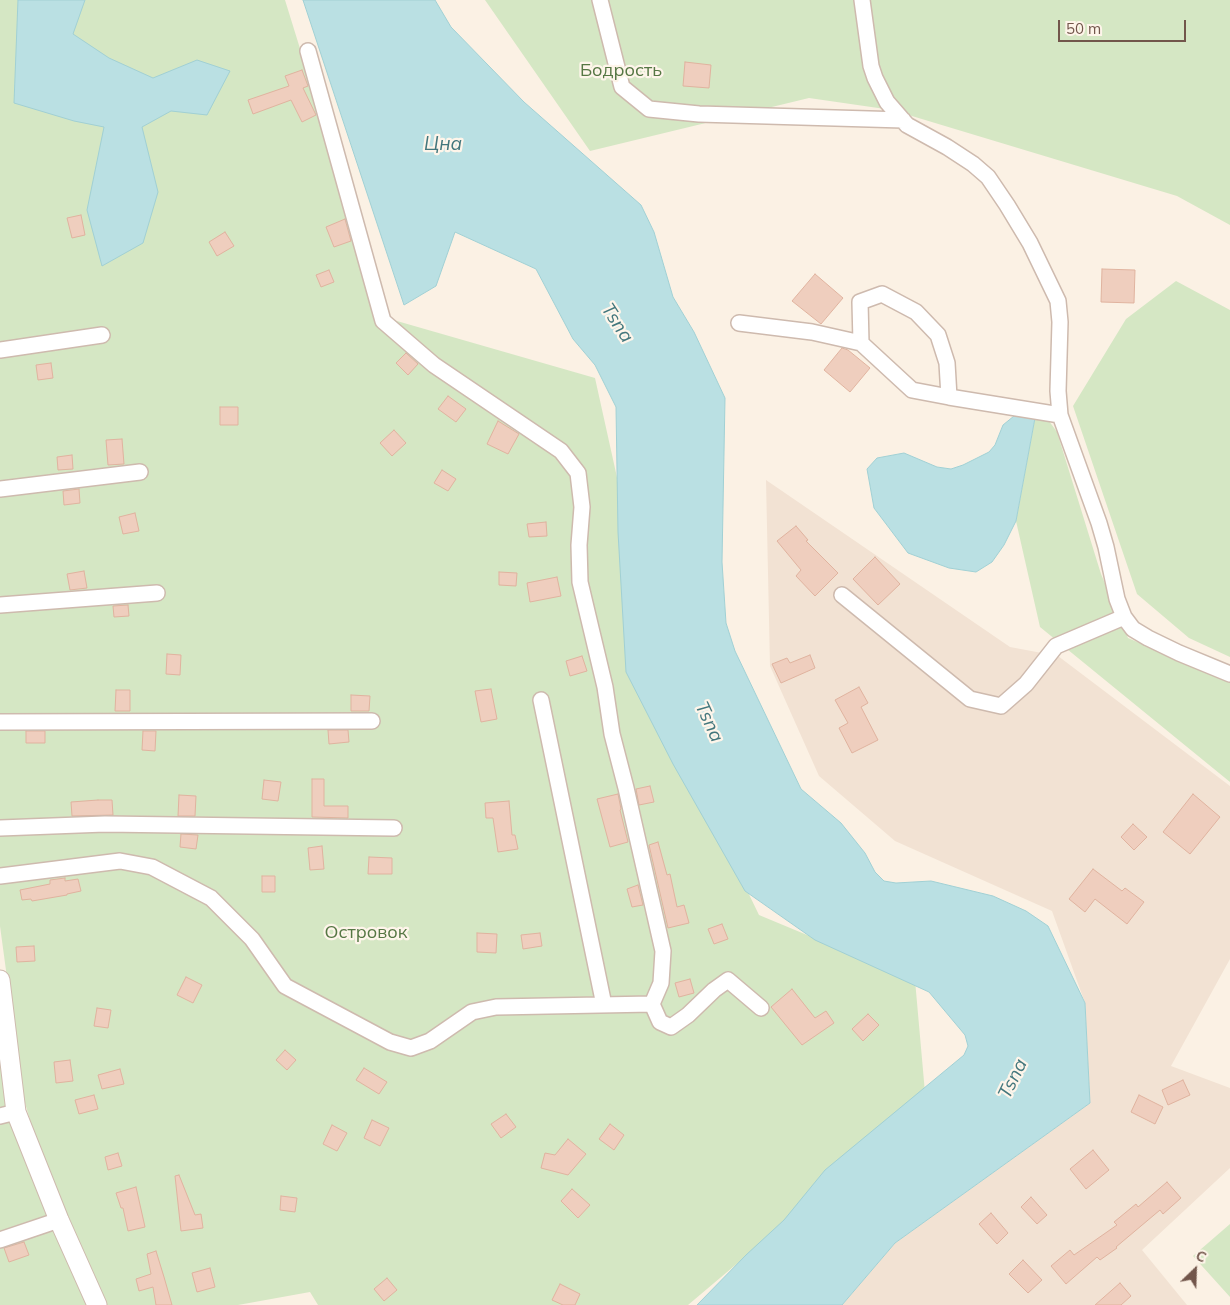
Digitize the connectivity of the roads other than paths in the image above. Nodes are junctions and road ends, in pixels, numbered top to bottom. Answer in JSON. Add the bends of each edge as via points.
{"nodes":[{"id":1,"x":600,"y":0,"type":"edge"},
{"id":2,"x":862,"y":0,"type":"edge"},
{"id":3,"x":308,"y":51,"type":"dead end"},
{"id":4,"x":903,"y":120,"type":"junction"},
{"id":5,"x":739,"y":323,"type":"dead end"},
{"id":6,"x":102,"y":335,"type":"dead end"},
{"id":7,"x":861,"y":344,"type":"junction"},
{"id":8,"x":0,"y":350,"type":"edge"},
{"id":9,"x":949,"y":397,"type":"junction"},
{"id":10,"x":1060,"y":415,"type":"junction"},
{"id":11,"x":140,"y":472,"type":"dead end"},
{"id":12,"x":0,"y":489,"type":"edge"},
{"id":13,"x":157,"y":592,"type":"dead end"},
{"id":14,"x":842,"y":594,"type":"dead end"},
{"id":15,"x":0,"y":605,"type":"edge"},
{"id":16,"x":1124,"y":617,"type":"junction"},
{"id":17,"x":1230,"y":674,"type":"edge"},
{"id":18,"x":541,"y":700,"type":"dead end"},
{"id":19,"x":372,"y":720,"type":"dead end"},
{"id":20,"x":0,"y":722,"type":"edge"},
{"id":21,"x":0,"y":828,"type":"edge"},
{"id":22,"x":394,"y":828,"type":"dead end"},
{"id":23,"x":0,"y":876,"type":"edge"},
{"id":24,"x":0,"y":980,"type":"edge"},
{"id":25,"x":652,"y":1004,"type":"junction"},
{"id":26,"x":604,"y":1005,"type":"junction"},
{"id":27,"x":761,"y":1008,"type":"dead end"},
{"id":28,"x":8,"y":1114,"type":"edge"},
{"id":29,"x":59,"y":1220,"type":"junction"},
{"id":30,"x":0,"y":1240,"type":"edge"},
{"id":31,"x":97,"y":1305,"type":"edge"}],
"edges":[{"from":1,"to":4,"type":"street","via":[[622,87],[648,109],[699,114]]},
{"from":2,"to":4,"type":"street","via":[[875,78],[887,102]]},
{"from":3,"to":25,"type":"street","via":[[383,321],[434,365],[561,451],[578,473],[582,507],[580,582],[663,951],[661,983]]},
{"from":4,"to":10,"type":"street","via":[[947,146],[988,177],[1030,243],[1058,301]]},
{"from":5,"to":7,"type":"street","via":[[812,332]]},
{"from":6,"to":8,"type":"street"},
{"from":7,"to":9,"type":"street","via":[[912,390]]},
{"from":7,"to":9,"type":"street","via":[[860,302],[882,294],[916,312],[938,335],[947,363]]},
{"from":9,"to":10,"type":"street"},
{"from":10,"to":16,"type":"street","via":[[1099,523]]},
{"from":11,"to":12,"type":"street"},
{"from":13,"to":15,"type":"street"},
{"from":14,"to":16,"type":"street","via":[[970,699],[1001,706],[1026,684],[1056,646]]},
{"from":16,"to":17,"type":"street","via":[[1133,629],[1148,638]]},
{"from":18,"to":26,"type":"street"},
{"from":19,"to":20,"type":"street"},
{"from":21,"to":22,"type":"street","via":[[105,824]]},
{"from":23,"to":26,"type":"street","via":[[120,861],[152,867],[211,898],[252,938],[285,986],[390,1042],[411,1048],[430,1041],[472,1012],[496,1007]]},
{"from":24,"to":28,"type":"street"},
{"from":25,"to":26,"type":"street"},
{"from":25,"to":27,"type":"street","via":[[660,1022],[671,1027],[728,980]]},
{"from":28,"to":29,"type":"street"},
{"from":29,"to":30,"type":"street"},
{"from":29,"to":31,"type":"street"}]}
